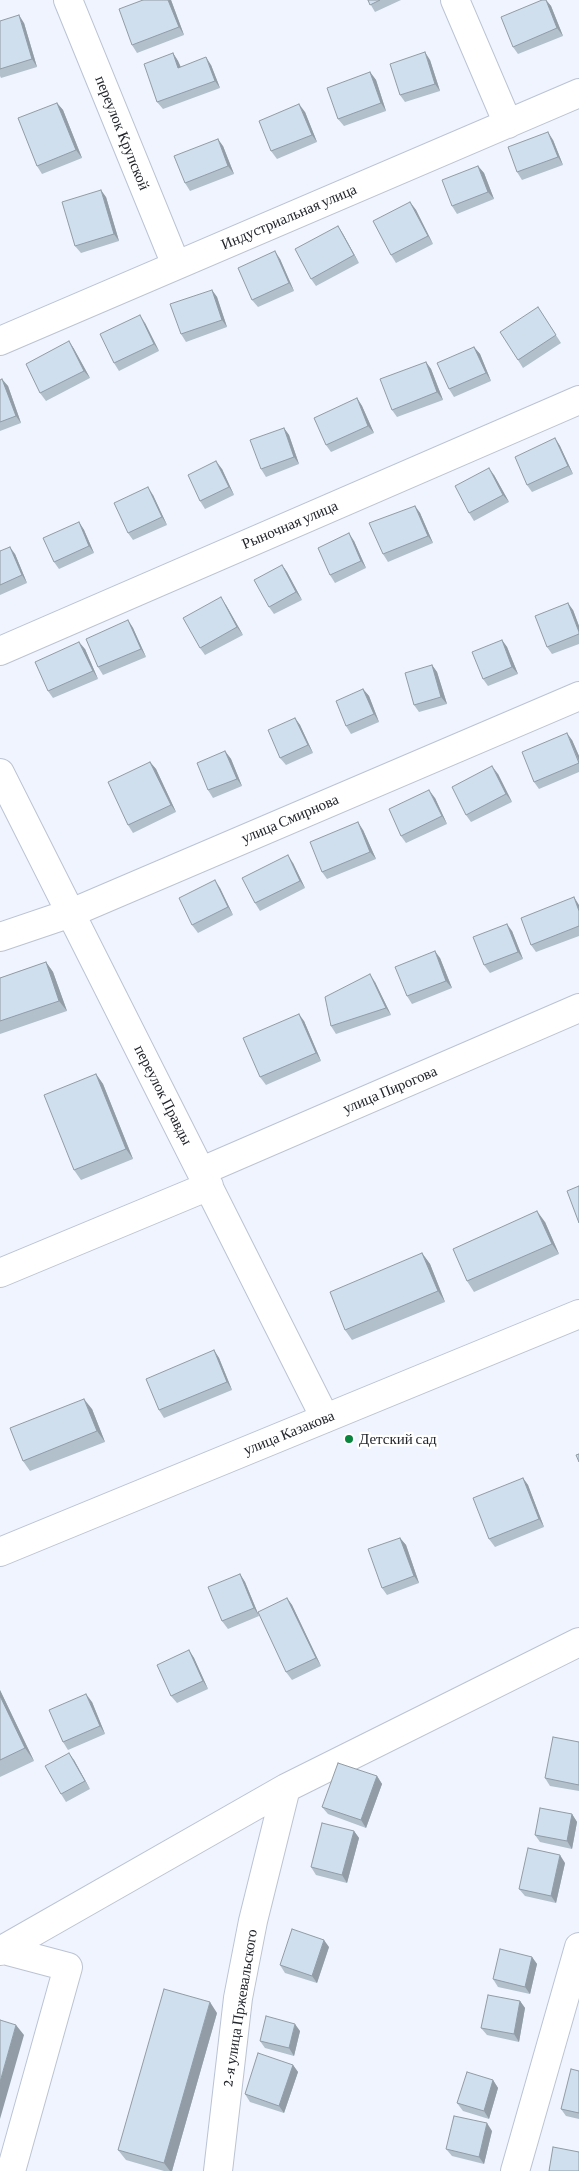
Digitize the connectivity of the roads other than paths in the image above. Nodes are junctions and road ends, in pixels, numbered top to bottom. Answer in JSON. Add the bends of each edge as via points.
{"nodes":[{"id":1,"x":68,"y":0,"type":"edge"},
{"id":2,"x":455,"y":0,"type":"edge"},
{"id":3,"x":579,"y":93,"type":"edge"},
{"id":4,"x":508,"y":124,"type":"junction"},
{"id":5,"x":176,"y":265,"type":"junction"},
{"id":6,"x":0,"y":341,"type":"edge"},
{"id":7,"x":579,"y":400,"type":"edge"},
{"id":8,"x":0,"y":651,"type":"edge"},
{"id":9,"x":579,"y":696,"type":"edge"},
{"id":10,"x":0,"y":773,"type":"edge"},
{"id":11,"x":70,"y":913,"type":"junction"},
{"id":12,"x":0,"y":937,"type":"edge"},
{"id":13,"x":579,"y":1008,"type":"edge"},
{"id":14,"x":205,"y":1179,"type":"junction"},
{"id":15,"x":0,"y":1273,"type":"edge"},
{"id":16,"x":579,"y":1314,"type":"edge"},
{"id":17,"x":325,"y":1418,"type":"junction"},
{"id":18,"x":0,"y":1552,"type":"edge"},
{"id":19,"x":579,"y":1642,"type":"edge"},
{"id":20,"x":286,"y":1788,"type":"junction"},
{"id":21,"x":579,"y":1946,"type":"edge"},
{"id":22,"x":2,"y":1950,"type":"edge"},
{"id":23,"x":11,"y":2171,"type":"edge"},
{"id":24,"x":218,"y":2171,"type":"edge"},
{"id":25,"x":515,"y":2171,"type":"edge"}],
"edges":[{"from":1,"to":5,"type":"street","name":"переулок Крупской"},
{"from":2,"to":4,"type":"street"},
{"from":3,"to":4,"type":"street","name":"Индустриальная улица"},
{"from":4,"to":5,"type":"street","name":"Индустриальная улица"},
{"from":5,"to":6,"type":"street","name":"Индустриальная улица"},
{"from":7,"to":8,"type":"street","name":"Рыночная улица"},
{"from":9,"to":11,"type":"street","name":"улица Смирнова"},
{"from":10,"to":11,"type":"street","name":"переулок Правды"},
{"from":11,"to":12,"type":"street","name":"улица Смирнова"},
{"from":11,"to":14,"type":"street","name":"переулок Правды"},
{"from":13,"to":14,"type":"street","name":"улица Пирогова"},
{"from":14,"to":15,"type":"street","name":"улица Пирогова"},
{"from":14,"to":17,"type":"street","name":"переулок Правды"},
{"from":16,"to":17,"type":"street","name":"улица Казакова"},
{"from":17,"to":18,"type":"street","name":"улица Казакова"},
{"from":19,"to":20,"type":"street"},
{"from":20,"to":22,"type":"street"},
{"from":20,"to":24,"type":"street","name":"2-я улица Пржевальского","via":[[253,1921],[238,1998]]},
{"from":21,"to":25,"type":"street"},
{"from":22,"to":23,"type":"street","via":[[68,1967]]}]}
